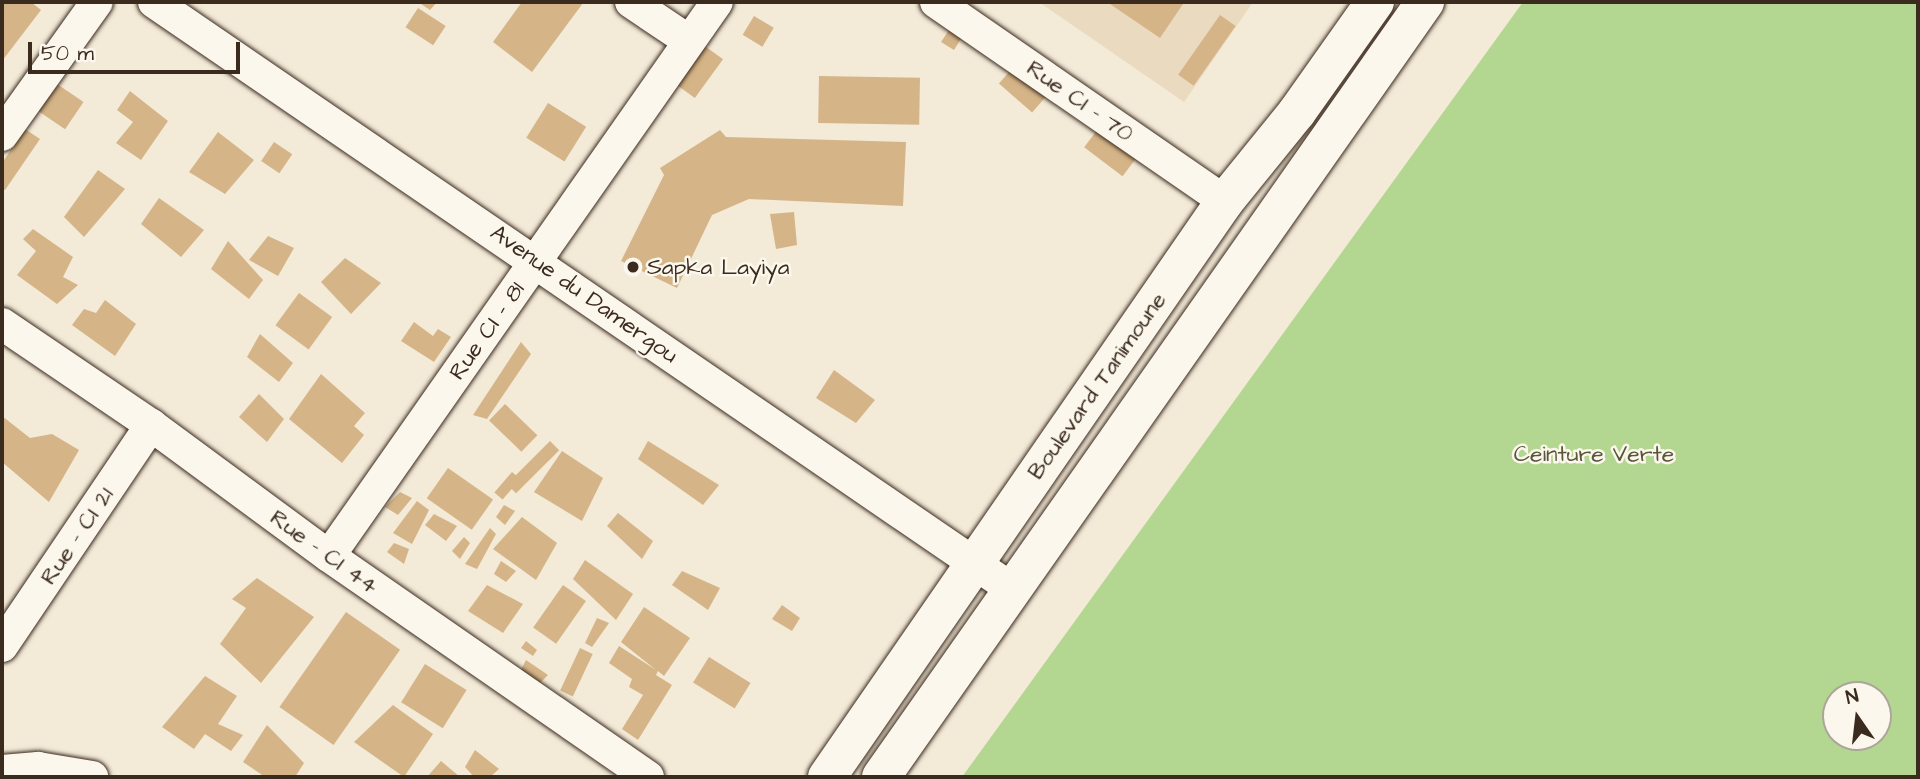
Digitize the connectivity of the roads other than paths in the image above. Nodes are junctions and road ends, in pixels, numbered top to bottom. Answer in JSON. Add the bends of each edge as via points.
{"nodes":[{"id":1,"x":97,"y":2,"type":"edge"},
{"id":2,"x":154,"y":2,"type":"edge"},
{"id":3,"x":631,"y":2,"type":"edge"},
{"id":4,"x":717,"y":2,"type":"edge"},
{"id":5,"x":936,"y":2,"type":"edge"},
{"id":6,"x":1375,"y":2,"type":"edge"},
{"id":7,"x":1425,"y":2,"type":"edge"},
{"id":8,"x":689,"y":41,"type":"junction"},
{"id":9,"x":2,"y":135,"type":"edge"},
{"id":10,"x":1225,"y":201,"type":"junction"},
{"id":11,"x":536,"y":260,"type":"junction"},
{"id":12,"x":2,"y":324,"type":"edge"},
{"id":13,"x":151,"y":425,"type":"junction"},
{"id":14,"x":329,"y":556,"type":"junction"},
{"id":15,"x":974,"y":564,"type":"junction"},
{"id":16,"x":1012,"y":589,"type":"junction"},
{"id":17,"x":2,"y":646,"type":"edge"},
{"id":18,"x":2,"y":771,"type":"edge"},
{"id":19,"x":92,"y":777,"type":"edge"},
{"id":20,"x":648,"y":777,"type":"edge"},
{"id":21,"x":827,"y":777,"type":"edge"},
{"id":22,"x":881,"y":777,"type":"edge"}],
"edges":[{"from":1,"to":9,"type":"street"},
{"from":2,"to":11,"type":"street","name":"Avenue du Damergou"},
{"from":3,"to":8,"type":"street"},
{"from":4,"to":8,"type":"street","name":"Rue CI - 81"},
{"from":5,"to":10,"type":"street","name":"Rue CI - 70"},
{"from":6,"to":10,"type":"main road","name":"Boulevard Tanimoune","via":[[1297,112]]},
{"from":7,"to":16,"type":"main road","name":"Boulevard Tanimoune"},
{"from":8,"to":11,"type":"street","name":"Rue CI - 81"},
{"from":10,"to":15,"type":"main road","name":"Boulevard Tanimoune"},
{"from":11,"to":14,"type":"street","name":"Rue CI - 81"},
{"from":11,"to":15,"type":"street","name":"Avenue du Damergou"},
{"from":12,"to":13,"type":"street","name":"Rue - CI 44"},
{"from":13,"to":14,"type":"street","name":"Rue - CI 44"},
{"from":13,"to":17,"type":"street","name":"Rue - CI 21"},
{"from":14,"to":20,"type":"street","name":"Rue - CI 44"},
{"from":15,"to":16,"type":"street","name":"Avenue du Damergou"},
{"from":15,"to":21,"type":"main road","name":"Boulevard Tanimoune"},
{"from":16,"to":22,"type":"main road","name":"Boulevard Tanimoune"},
{"from":18,"to":19,"type":"street","via":[[38,768]]}]}
